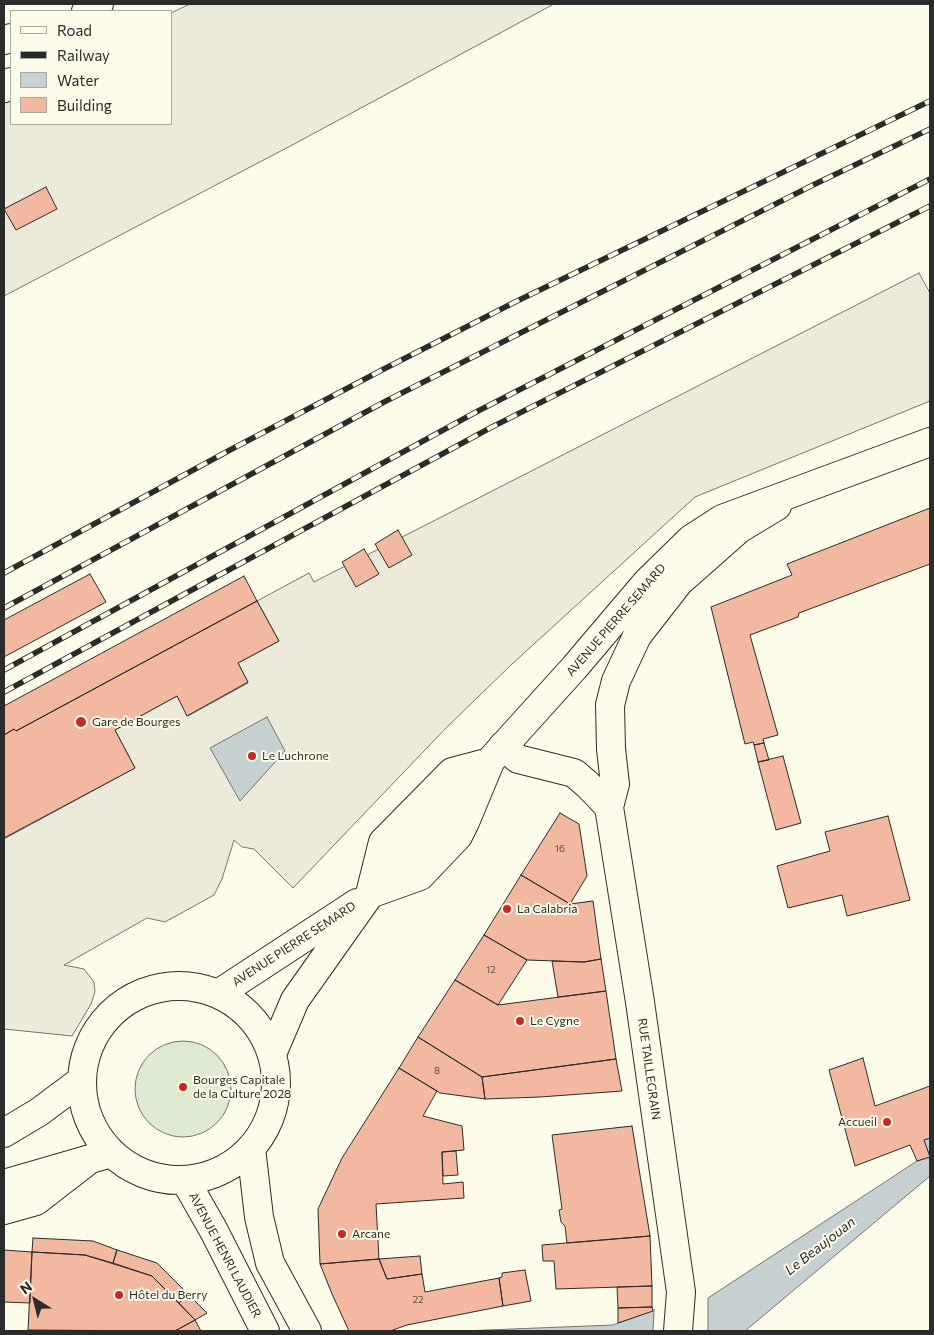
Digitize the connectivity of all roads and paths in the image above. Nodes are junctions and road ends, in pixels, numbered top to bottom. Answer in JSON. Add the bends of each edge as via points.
{"nodes":[{"id":1,"x":99,"y":4,"type":"edge"},
{"id":2,"x":88,"y":10,"type":"edge"},
{"id":3,"x":930,"y":442,"type":"edge"},
{"id":4,"x":806,"y":488,"type":"junction"},
{"id":5,"x":496,"y":754,"type":"junction"},
{"id":6,"x":608,"y":807,"type":"junction"},
{"id":7,"x":370,"y":894,"type":"junction"},
{"id":8,"x":218,"y":994,"type":"junction"},
{"id":9,"x":272,"y":1054,"type":"junction"},
{"id":10,"x":82,"y":1080,"type":"junction"},
{"id":11,"x":15,"y":1119,"type":"edge"},
{"id":12,"x":4,"y":1133,"type":"edge"},
{"id":13,"x":251,"y":1148,"type":"junction"},
{"id":14,"x":100,"y":1156,"type":"junction"},
{"id":15,"x":185,"y":1180,"type":"junction"},
{"id":16,"x":4,"y":1184,"type":"edge"},
{"id":17,"x":4,"y":1210,"type":"edge"},
{"id":18,"x":678,"y":1325,"type":"edge"},
{"id":19,"x":265,"y":1331,"type":"edge"},
{"id":20,"x":307,"y":1331,"type":"edge"}],
"edges":[{"from":1,"to":2,"type":"main road"},
{"from":3,"to":4,"type":"main road","name":"AVENUE PIERRE SEMARD"},
{"from":4,"to":5,"type":"main road","name":"AVENUE PIERRE SEMARD","via":[[722,519],[691,539],[647,582]]},
{"from":4,"to":6,"type":"main road","name":"RUE TAILLEGRAIN","via":[[739,529],[679,582],[637,636],[616,681],[610,705],[615,784]]},
{"from":5,"to":6,"type":"main road","via":[[574,773]]},
{"from":5,"to":7,"type":"main road","name":"AVENUE PIERRE SEMARD"},
{"from":6,"to":18,"type":"main road","name":"RUE TAILLEGRAIN","via":[[640,1002],[681,1292]]},
{"from":7,"to":8,"type":"main road","name":"AVENUE PIERRE SEMARD"},
{"from":7,"to":9,"type":"main road","name":"AVENUE PIERRE SEMARD","via":[[295,1000]]},
{"from":8,"to":9,"type":"main road","via":[[242,1009],[260,1030]]},
{"from":8,"to":10,"type":"main road","via":[[200,988],[176,986],[152,990],[133,998],[116,1009],[99,1029],[87,1052]]},
{"from":9,"to":13,"type":"main road","via":[[276,1079],[274,1103],[265,1127]]},
{"from":10,"to":11,"type":"main road","via":[[39,1112]]},
{"from":10,"to":14,"type":"main road","via":[[85,1106]]},
{"from":11,"to":12,"type":"main road"},
{"from":13,"to":15,"type":"main road","via":[[236,1162],[219,1171]]},
{"from":13,"to":20,"type":"main road","via":[[259,1217],[270,1263]]},
{"from":14,"to":15,"type":"main road","via":[[155,1177]]},
{"from":14,"to":16,"type":"main road"},
{"from":14,"to":17,"type":"main road","via":[[36,1201]]},
{"from":15,"to":19,"type":"main road","name":"AVENUE HENRI LAUDIER"}]}
